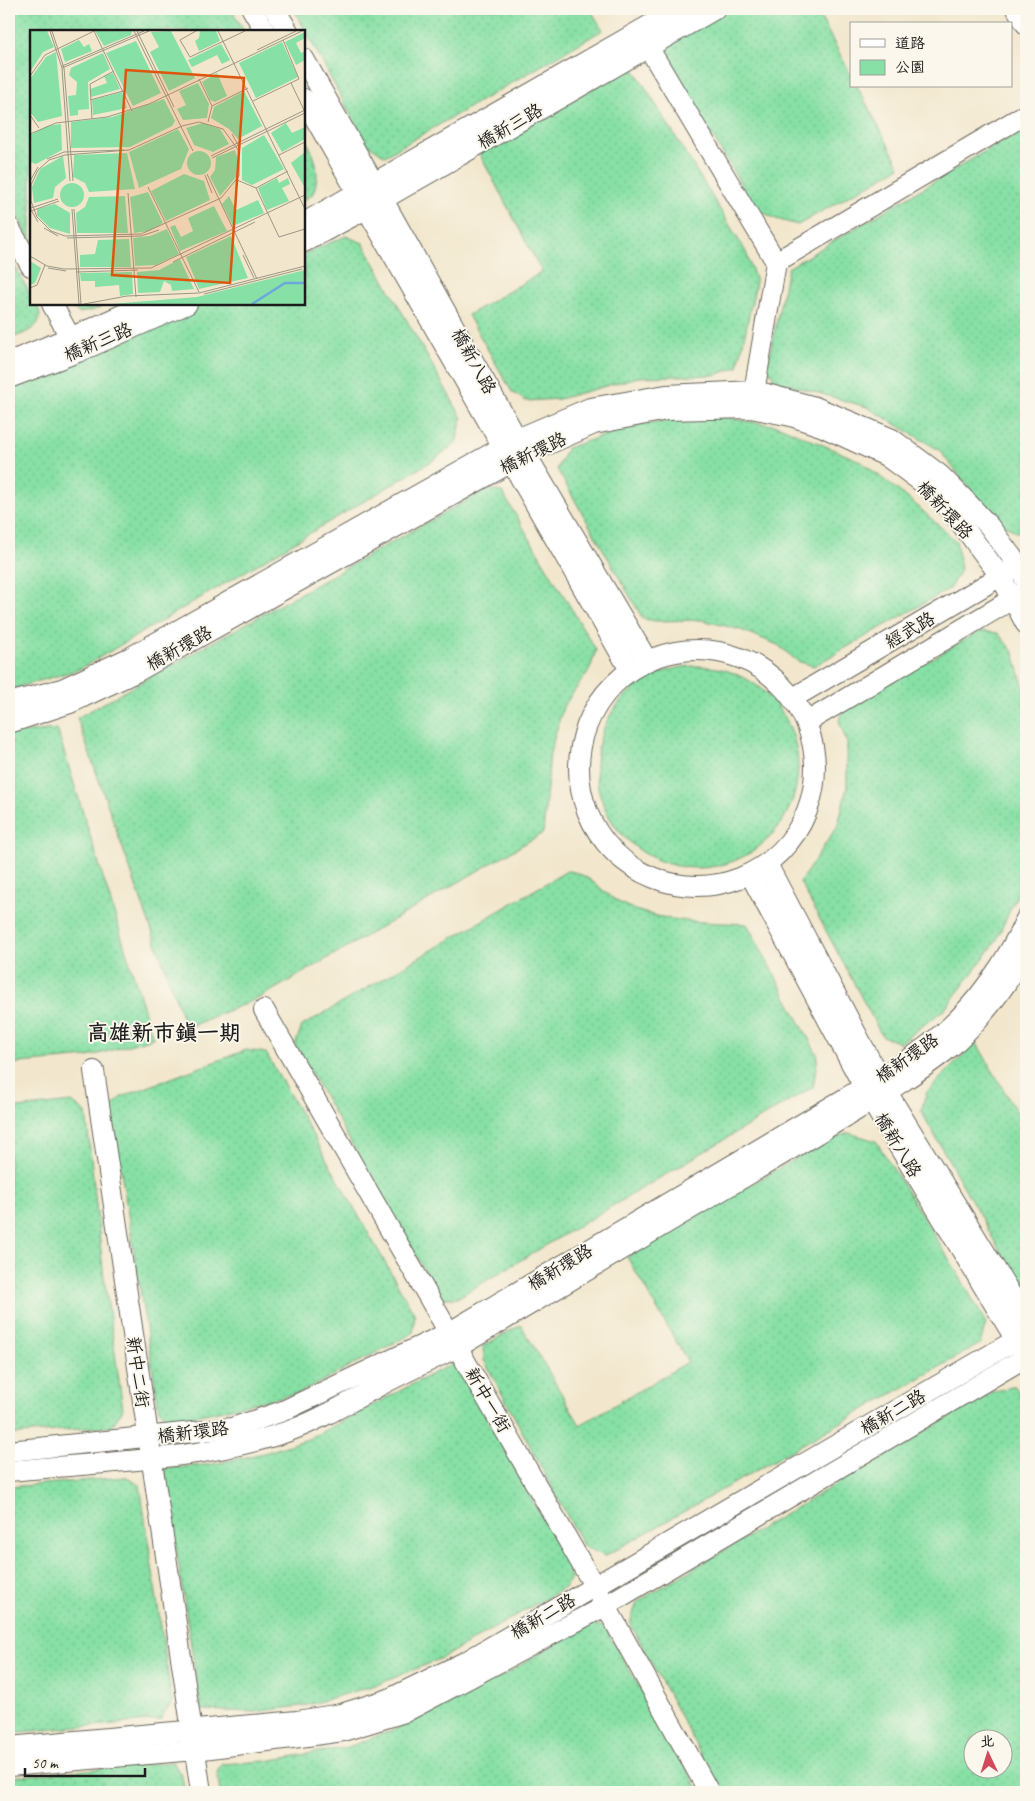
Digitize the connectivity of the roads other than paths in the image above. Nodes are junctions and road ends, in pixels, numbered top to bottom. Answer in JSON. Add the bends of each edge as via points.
{"nodes":[{"id":1,"x":252,"y":9,"type":"edge"},
{"id":2,"x":275,"y":9,"type":"edge"},
{"id":3,"x":678,"y":9,"type":"edge"},
{"id":4,"x":715,"y":9,"type":"edge"},
{"id":5,"x":1017,"y":9,"type":"edge"},
{"id":6,"x":1026,"y":24,"type":"edge"},
{"id":7,"x":264,"y":30,"type":"edge"},
{"id":8,"x":287,"y":30,"type":"edge"},
{"id":9,"x":644,"y":39,"type":"junction"},
{"id":10,"x":305,"y":61,"type":"edge"},
{"id":11,"x":305,"y":100,"type":"edge"},
{"id":12,"x":1026,"y":114,"type":"edge"},
{"id":13,"x":370,"y":196,"type":"junction"},
{"id":14,"x":305,"y":222,"type":"edge"},
{"id":15,"x":9,"y":227,"type":"edge"},
{"id":16,"x":305,"y":241,"type":"edge"},
{"id":17,"x":776,"y":262,"type":"junction"},
{"id":18,"x":30,"y":264,"type":"edge"},
{"id":19,"x":53,"y":305,"type":"edge"},
{"id":20,"x":144,"y":305,"type":"edge"},
{"id":21,"x":184,"y":305,"type":"edge"},
{"id":22,"x":75,"y":345,"type":"junction"},
{"id":23,"x":9,"y":362,"type":"edge"},
{"id":24,"x":9,"y":378,"type":"edge"},
{"id":25,"x":753,"y":400,"type":"junction"},
{"id":26,"x":514,"y":450,"type":"junction"},
{"id":27,"x":1023,"y":569,"type":"edge"},
{"id":28,"x":1001,"y":577,"type":"junction"},
{"id":29,"x":1020,"y":594,"type":"edge"},
{"id":30,"x":1026,"y":624,"type":"edge"},
{"id":31,"x":647,"y":660,"type":"junction"},
{"id":32,"x":630,"y":670,"type":"junction"},
{"id":33,"x":794,"y":698,"type":"junction"},
{"id":34,"x":9,"y":703,"type":"edge"},
{"id":35,"x":807,"y":722,"type":"junction"},
{"id":36,"x":9,"y":723,"type":"edge"},
{"id":37,"x":767,"y":864,"type":"junction"},
{"id":38,"x":750,"y":874,"type":"junction"},
{"id":39,"x":1026,"y":919,"type":"edge"},
{"id":40,"x":1026,"y":951,"type":"edge"},
{"id":41,"x":264,"y":1010,"type":"dead end"},
{"id":42,"x":94,"y":1071,"type":"dead end"},
{"id":43,"x":876,"y":1090,"type":"junction"},
{"id":44,"x":1026,"y":1319,"type":"edge"},
{"id":45,"x":454,"y":1340,"type":"junction"},
{"id":46,"x":1024,"y":1349,"type":"edge"},
{"id":47,"x":149,"y":1437,"type":"junction"},
{"id":48,"x":9,"y":1451,"type":"edge"},
{"id":49,"x":152,"y":1457,"type":"junction"},
{"id":50,"x":9,"y":1471,"type":"edge"},
{"id":51,"x":595,"y":1586,"type":"junction"},
{"id":52,"x":605,"y":1606,"type":"junction"},
{"id":53,"x":193,"y":1740,"type":"junction"},
{"id":54,"x":9,"y":1747,"type":"edge"},
{"id":55,"x":9,"y":1766,"type":"edge"},
{"id":56,"x":201,"y":1792,"type":"edge"},
{"id":57,"x":709,"y":1792,"type":"edge"}],
"edges":[{"from":1,"to":7,"type":"street"},
{"from":2,"to":8,"type":"street"},
{"from":3,"to":9,"type":"street","name":"橋新三路"},
{"from":4,"to":9,"type":"street","name":"橋新三路"},
{"from":5,"to":6,"type":"street"},
{"from":9,"to":13,"type":"street","name":"橋新三路"},
{"from":9,"to":17,"type":"street"},
{"from":10,"to":13,"type":"street","name":"橋新八路"},
{"from":11,"to":13,"type":"street","name":"橋新八路"},
{"from":12,"to":17,"type":"street"},
{"from":13,"to":14,"type":"street","name":"橋新三路"},
{"from":13,"to":16,"type":"street","name":"橋新三路"},
{"from":13,"to":26,"type":"street","name":"橋新八路"},
{"from":15,"to":18,"type":"street"},
{"from":17,"to":25,"type":"street"},
{"from":19,"to":22,"type":"street"},
{"from":20,"to":22,"type":"street","name":"橋新三路"},
{"from":21,"to":22,"type":"street","name":"橋新三路"},
{"from":22,"to":23,"type":"street","name":"橋新三路"},
{"from":22,"to":24,"type":"street","name":"橋新三路"},
{"from":25,"to":26,"type":"street","name":"橋新環路","via":[[667,410],[594,424]]},
{"from":25,"to":27,"type":"street","name":"橋新環路","via":[[814,408],[892,439],[940,475]]},
{"from":25,"to":28,"type":"street","name":"橋新環路","via":[[886,456],[931,490],[954,514]]},
{"from":26,"to":31,"type":"street","name":"橋新八路"},
{"from":26,"to":32,"type":"street","name":"橋新八路"},
{"from":26,"to":34,"type":"street","name":"橋新環路","via":[[129,658],[62,689]]},
{"from":26,"to":36,"type":"street","name":"橋新環路","via":[[136,672],[70,703]]},
{"from":27,"to":28,"type":"street","name":"經武路"},
{"from":28,"to":29,"type":"street","name":"橋新環路"},
{"from":28,"to":33,"type":"street","name":"經武路"},
{"from":29,"to":30,"type":"street","name":"橋新環路"},
{"from":29,"to":35,"type":"street","name":"經武路"},
{"from":31,"to":32,"type":"street"},
{"from":31,"to":33,"type":"street","via":[[687,650],[727,653],[764,670]]},
{"from":32,"to":38,"type":"street","via":[[604,693],[586,723],[578,756],[580,791],[592,823],[602,839],[626,863],[655,879],[688,886],[722,884]]},
{"from":33,"to":35,"type":"street"},
{"from":35,"to":37,"type":"street","via":[[816,760],[812,799],[796,834]]},
{"from":37,"to":38,"type":"street"},
{"from":37,"to":43,"type":"street","name":"橋新八路"},
{"from":38,"to":43,"type":"street","name":"橋新八路"},
{"from":39,"to":43,"type":"street","name":"橋新環路","via":[[995,973],[969,1007],[943,1034]]},
{"from":40,"to":43,"type":"street","name":"橋新環路","via":[[1011,978],[952,1045]]},
{"from":41,"to":45,"type":"street","name":"新中一街"},
{"from":42,"to":47,"type":"street","name":"新中二街"},
{"from":43,"to":44,"type":"street","name":"橋新八路"},
{"from":43,"to":45,"type":"street","name":"橋新環路"},
{"from":43,"to":46,"type":"street","name":"橋新八路"},
{"from":45,"to":47,"type":"street","name":"橋新環路","via":[[283,1411],[232,1428]]},
{"from":45,"to":49,"type":"street","name":"橋新環路","via":[[402,1374],[290,1430],[236,1446]]},
{"from":45,"to":51,"type":"street","name":"新中一街"},
{"from":46,"to":51,"type":"street","name":"橋新二路"},
{"from":46,"to":52,"type":"street","name":"橋新二路"},
{"from":47,"to":48,"type":"street","name":"橋新環路"},
{"from":47,"to":49,"type":"street","name":"新中二街"},
{"from":49,"to":50,"type":"street","name":"橋新環路"},
{"from":49,"to":53,"type":"street","name":"新中二街"},
{"from":51,"to":52,"type":"street","name":"新中一街"},
{"from":51,"to":53,"type":"street","name":"橋新二路","via":[[467,1661],[389,1699],[330,1716]]},
{"from":52,"to":53,"type":"street","name":"橋新二路","via":[[405,1712],[343,1731]]},
{"from":52,"to":57,"type":"street","name":"新中一街"},
{"from":53,"to":54,"type":"street","name":"橋新二路"},
{"from":53,"to":55,"type":"street","name":"橋新二路"},
{"from":53,"to":56,"type":"street","name":"新中二街"}]}
